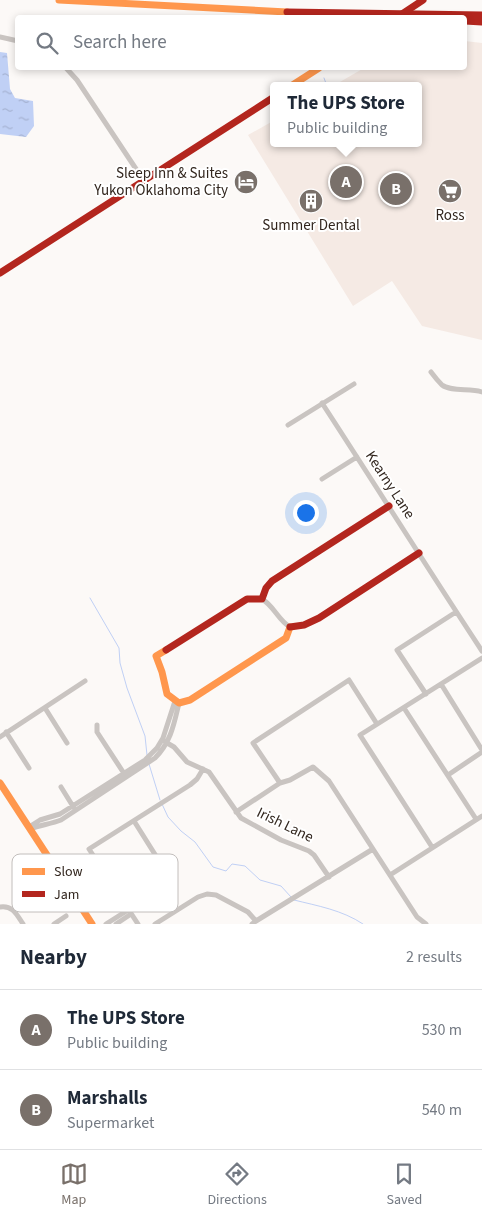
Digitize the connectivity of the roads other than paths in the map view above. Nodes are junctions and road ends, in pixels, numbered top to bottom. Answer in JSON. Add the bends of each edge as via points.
{"nodes":[{"id":1,"x":60,"y":0,"type":"edge"},
{"id":2,"x":423,"y":0,"type":"edge"},
{"id":3,"x":400,"y":15,"type":"edge"},
{"id":4,"x":420,"y":15,"type":"joint"},
{"id":5,"x":482,"y":15,"type":"edge"},
{"id":6,"x":467,"y":21,"type":"edge"},
{"id":7,"x":482,"y":22,"type":"edge"},
{"id":8,"x":0,"y":37,"type":"edge"},
{"id":9,"x":15,"y":40,"type":"edge"},
{"id":10,"x":68,"y":70,"type":"edge"},
{"id":11,"x":316,"y":70,"type":"edge"},
{"id":12,"x":297,"y":82,"type":"edge"},
{"id":13,"x":270,"y":100,"type":"edge"},
{"id":14,"x":144,"y":181,"type":"junction"},
{"id":15,"x":0,"y":273,"type":"edge"},
{"id":16,"x":431,"y":372,"type":"dead end"},
{"id":17,"x":354,"y":384,"type":"dead end"},
{"id":18,"x":482,"y":392,"type":"edge"},
{"id":19,"x":322,"y":403,"type":"junction"},
{"id":20,"x":288,"y":425,"type":"dead end"},
{"id":21,"x":357,"y":456,"type":"junction"},
{"id":22,"x":322,"y":479,"type":"dead end"},
{"id":23,"x":389,"y":506,"type":"junction"},
{"id":24,"x":419,"y":553,"type":"junction"},
{"id":25,"x":262,"y":600,"type":"junction"},
{"id":26,"x":456,"y":612,"type":"junction"},
{"id":27,"x":290,"y":627,"type":"junction"},
{"id":28,"x":482,"y":651,"type":"edge"},
{"id":29,"x":482,"y":658,"type":"edge"},
{"id":30,"x":85,"y":681,"type":"dead end"},
{"id":31,"x":441,"y":684,"type":"junction"},
{"id":32,"x":426,"y":694,"type":"junction"},
{"id":33,"x":177,"y":702,"type":"junction"},
{"id":34,"x":45,"y":708,"type":"junction"},
{"id":35,"x":404,"y":708,"type":"junction"},
{"id":36,"x":377,"y":724,"type":"junction"},
{"id":37,"x":97,"y":725,"type":"dead end"},
{"id":38,"x":6,"y":732,"type":"junction"},
{"id":39,"x":0,"y":737,"type":"edge"},
{"id":40,"x":165,"y":741,"type":"junction"},
{"id":41,"x":67,"y":743,"type":"dead end"},
{"id":42,"x":482,"y":751,"type":"edge"},
{"id":43,"x":29,"y":768,"type":"dead end"},
{"id":44,"x":203,"y":769,"type":"junction"},
{"id":45,"x":448,"y":775,"type":"junction"},
{"id":46,"x":125,"y":776,"type":"junction"},
{"id":47,"x":0,"y":783,"type":"edge"},
{"id":48,"x":280,"y":783,"type":"junction"},
{"id":49,"x":61,"y":787,"type":"dead end"},
{"id":50,"x":74,"y":808,"type":"junction"},
{"id":51,"x":236,"y":812,"type":"junction"},
{"id":52,"x":482,"y":816,"type":"edge"},
{"id":53,"x":476,"y":819,"type":"junction"},
{"id":54,"x":134,"y":821,"type":"junction"},
{"id":55,"x":29,"y":828,"type":"junction"},
{"id":56,"x":432,"y":847,"type":"junction"},
{"id":57,"x":373,"y":849,"type":"junction"},
{"id":58,"x":46,"y":854,"type":"edge"},
{"id":59,"x":92,"y":854,"type":"edge"},
{"id":60,"x":155,"y":854,"type":"edge"},
{"id":61,"x":390,"y":875,"type":"junction"},
{"id":62,"x":329,"y":877,"type":"junction"},
{"id":63,"x":0,"y":908,"type":"edge"},
{"id":64,"x":12,"y":909,"type":"edge"},
{"id":65,"x":178,"y":910,"type":"edge"},
{"id":66,"x":14,"y":912,"type":"edge"},
{"id":67,"x":84,"y":912,"type":"edge"},
{"id":68,"x":130,"y":912,"type":"junction"},
{"id":69,"x":175,"y":912,"type":"edge"},
{"id":70,"x":66,"y":916,"type":"dead end"},
{"id":71,"x":254,"y":923,"type":"edge"},
{"id":72,"x":23,"y":924,"type":"edge"},
{"id":73,"x":54,"y":924,"type":"edge"},
{"id":74,"x":92,"y":924,"type":"edge"},
{"id":75,"x":106,"y":924,"type":"edge"},
{"id":76,"x":116,"y":924,"type":"edge"},
{"id":77,"x":138,"y":924,"type":"edge"},
{"id":78,"x":156,"y":924,"type":"edge"},
{"id":79,"x":426,"y":924,"type":"edge"}],
"edges":[{"from":1,"to":4,"type":"main road","via":[[211,9]]},
{"from":2,"to":3,"type":"main road","bridge":true},
{"from":4,"to":5,"type":"main road"},
{"from":6,"to":7,"type":"main road"},
{"from":8,"to":9,"type":"street"},
{"from":10,"to":14,"type":"street"},
{"from":11,"to":12,"type":"main road"},
{"from":13,"to":14,"type":"main road"},
{"from":14,"to":15,"type":"main road"},
{"from":16,"to":18,"type":"street","via":[[443,386]]},
{"from":17,"to":19,"type":"street"},
{"from":19,"to":20,"type":"street"},
{"from":19,"to":21,"type":"street","name":"Kearny Lane"},
{"from":21,"to":22,"type":"street"},
{"from":21,"to":23,"type":"street","name":"Kearny Lane"},
{"from":23,"to":24,"type":"street","name":"Kearny Lane"},
{"from":23,"to":25,"type":"main road","via":[[272,580]]},
{"from":24,"to":26,"type":"street","name":"Kearny Lane"},
{"from":24,"to":27,"type":"main road","via":[[319,618]]},
{"from":25,"to":27,"type":"street"},
{"from":25,"to":33,"type":"main road","via":[[248,599],[240,603],[156,656],[164,687]]},
{"from":26,"to":28,"type":"street","name":"Kearny Lane"},
{"from":26,"to":32,"type":"street","via":[[397,650]]},
{"from":27,"to":33,"type":"main road","via":[[286,638],[190,700]]},
{"from":29,"to":31,"type":"street"},
{"from":30,"to":34,"type":"street"},
{"from":31,"to":32,"type":"street"},
{"from":31,"to":42,"type":"street"},
{"from":32,"to":35,"type":"street"},
{"from":33,"to":40,"type":"street"},
{"from":34,"to":38,"type":"street"},
{"from":34,"to":41,"type":"street"},
{"from":35,"to":36,"type":"street"},
{"from":35,"to":45,"type":"street"},
{"from":36,"to":48,"type":"street","via":[[349,680],[253,743]]},
{"from":36,"to":56,"type":"street","via":[[360,735]]},
{"from":37,"to":46,"type":"street","via":[[97,732]]},
{"from":38,"to":39,"type":"street"},
{"from":38,"to":43,"type":"street"},
{"from":40,"to":44,"type":"street","name":"Irish Lane","via":[[174,746],[187,762]]},
{"from":40,"to":46,"type":"street"},
{"from":42,"to":45,"type":"street"},
{"from":44,"to":51,"type":"street","name":"Irish Lane","via":[[209,772]]},
{"from":44,"to":54,"type":"street","via":[[190,785]]},
{"from":45,"to":53,"type":"street"},
{"from":46,"to":50,"type":"street"},
{"from":47,"to":55,"type":"main road"},
{"from":48,"to":51,"type":"street"},
{"from":48,"to":57,"type":"street","via":[[313,767],[329,781]]},
{"from":49,"to":50,"type":"street"},
{"from":50,"to":55,"type":"street","via":[[56,822]]},
{"from":51,"to":62,"type":"street","name":"Irish Lane","via":[[246,822],[309,851]]},
{"from":52,"to":53,"type":"street"},
{"from":53,"to":56,"type":"street"},
{"from":54,"to":59,"type":"street","via":[[89,849]]},
{"from":54,"to":60,"type":"street"},
{"from":55,"to":58,"type":"main road"},
{"from":56,"to":61,"type":"street"},
{"from":57,"to":61,"type":"street"},
{"from":57,"to":62,"type":"street"},
{"from":61,"to":79,"type":"street","via":[[417,917]]},
{"from":62,"to":71,"type":"street"},
{"from":63,"to":64,"type":"street"},
{"from":65,"to":71,"type":"street","via":[[198,897],[216,895],[248,912]]},
{"from":66,"to":72,"type":"street"},
{"from":67,"to":74,"type":"main road"},
{"from":68,"to":75,"type":"street"},
{"from":68,"to":76,"type":"street"},
{"from":68,"to":77,"type":"street"},
{"from":69,"to":78,"type":"street"},
{"from":70,"to":73,"type":"street"}]}
